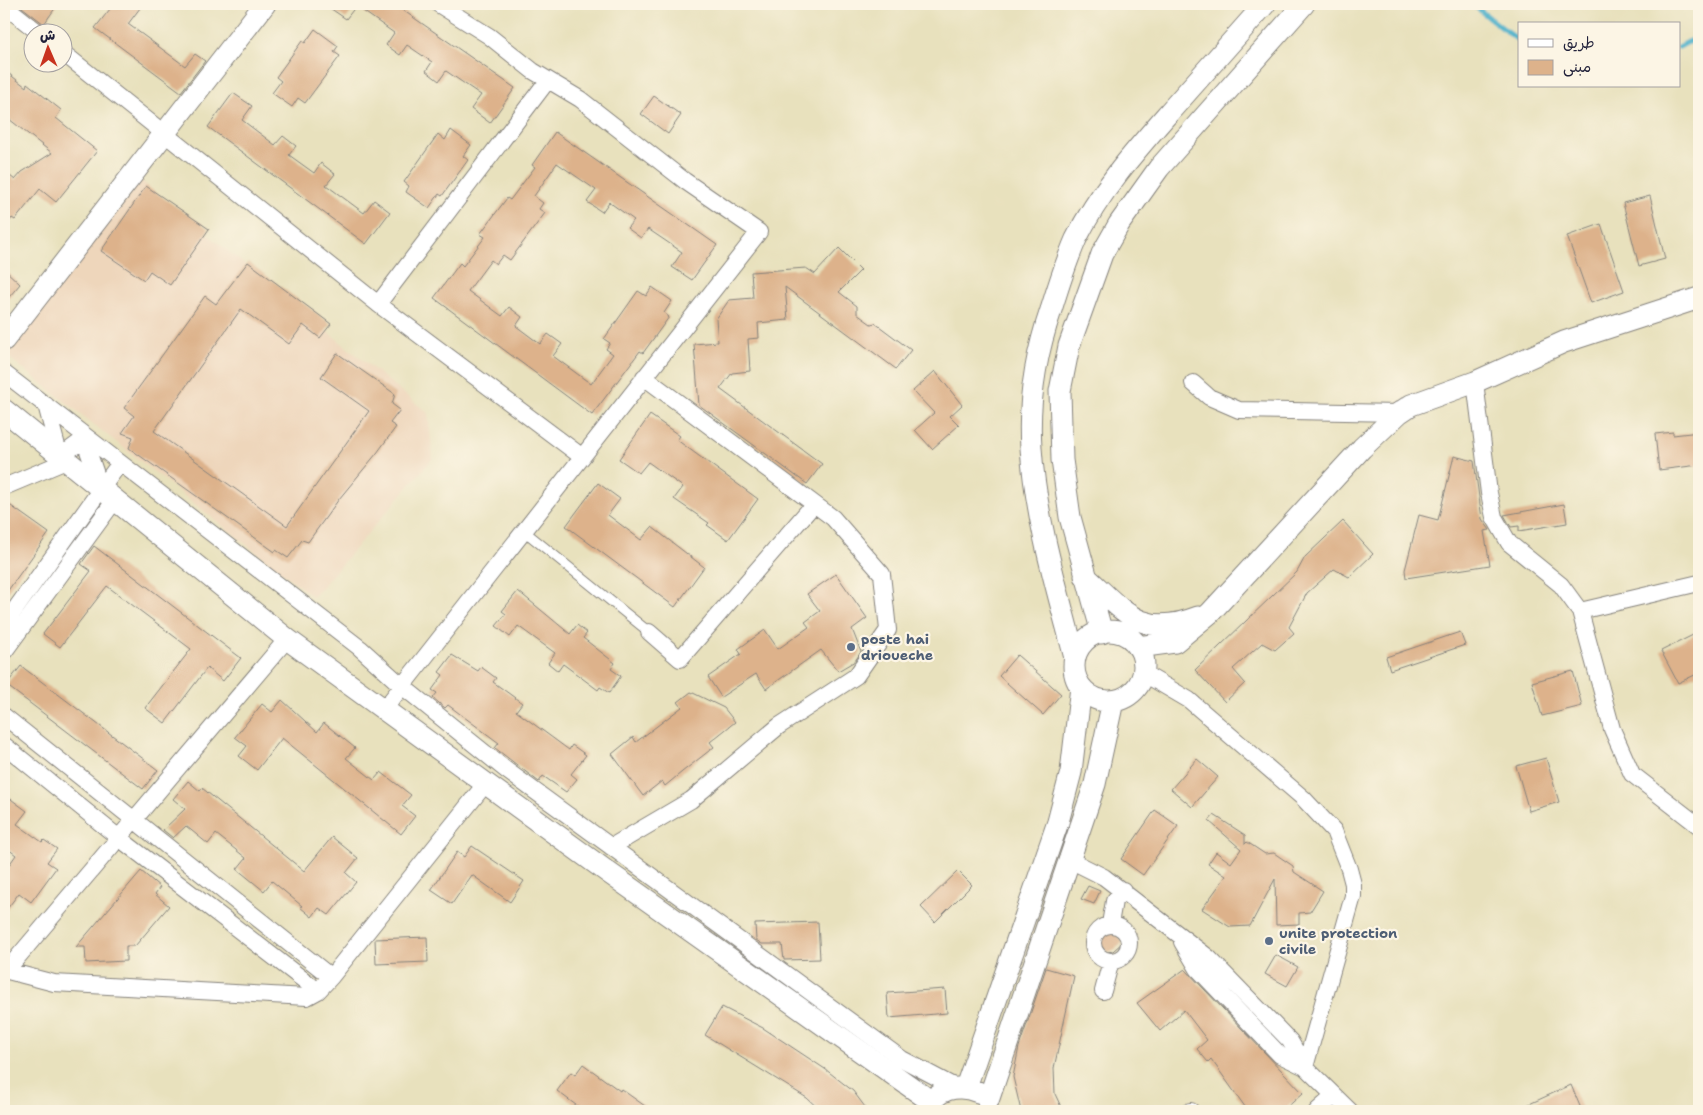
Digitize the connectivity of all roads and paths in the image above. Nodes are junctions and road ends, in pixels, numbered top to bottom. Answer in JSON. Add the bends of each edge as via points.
{"nodes":[{"id":1,"x":265,"y":4,"type":"edge"},
{"id":2,"x":438,"y":4,"type":"edge"},
{"id":3,"x":1265,"y":4,"type":"edge"},
{"id":4,"x":1304,"y":4,"type":"edge"},
{"id":5,"x":4,"y":5,"type":"edge"},
{"id":6,"x":25,"y":22,"type":"edge"},
{"id":7,"x":72,"y":60,"type":"edge"},
{"id":8,"x":548,"y":80,"type":"junction"},
{"id":9,"x":165,"y":134,"type":"junction"},
{"id":10,"x":1699,"y":298,"type":"edge"},
{"id":11,"x":378,"y":304,"type":"junction"},
{"id":12,"x":4,"y":340,"type":"edge"},
{"id":13,"x":4,"y":373,"type":"edge"},
{"id":14,"x":644,"y":377,"type":"junction"},
{"id":15,"x":1193,"y":383,"type":"dead end"},
{"id":16,"x":1467,"y":385,"type":"junction"},
{"id":17,"x":46,"y":405,"type":"junction"},
{"id":18,"x":4,"y":410,"type":"edge"},
{"id":19,"x":1399,"y":413,"type":"junction"},
{"id":20,"x":581,"y":456,"type":"junction"},
{"id":21,"x":63,"y":459,"type":"junction"},
{"id":22,"x":120,"y":463,"type":"junction"},
{"id":23,"x":4,"y":487,"type":"edge"},
{"id":24,"x":108,"y":495,"type":"junction"},
{"id":25,"x":814,"y":504,"type":"junction"},
{"id":26,"x":523,"y":530,"type":"junction"},
{"id":27,"x":1085,"y":576,"type":"junction"},
{"id":28,"x":1699,"y":583,"type":"edge"},
{"id":29,"x":1580,"y":611,"type":"junction"},
{"id":30,"x":1210,"y":613,"type":"junction"},
{"id":31,"x":4,"y":625,"type":"edge"},
{"id":32,"x":649,"y":632,"type":"joint"},
{"id":33,"x":1102,"y":633,"type":"junction"},
{"id":34,"x":288,"y":639,"type":"junction"},
{"id":35,"x":1138,"y":647,"type":"junction"},
{"id":36,"x":4,"y":652,"type":"edge"},
{"id":37,"x":1075,"y":658,"type":"junction"},
{"id":38,"x":1143,"y":673,"type":"junction"},
{"id":39,"x":402,"y":686,"type":"junction"},
{"id":40,"x":1082,"y":687,"type":"junction"},
{"id":41,"x":1113,"y":701,"type":"junction"},
{"id":42,"x":385,"y":708,"type":"junction"},
{"id":43,"x":4,"y":716,"type":"edge"},
{"id":44,"x":4,"y":745,"type":"edge"},
{"id":45,"x":486,"y":783,"type":"junction"},
{"id":46,"x":134,"y":820,"type":"junction"},
{"id":47,"x":1699,"y":826,"type":"edge"},
{"id":48,"x":119,"y":838,"type":"junction"},
{"id":49,"x":611,"y":847,"type":"junction"},
{"id":50,"x":1070,"y":860,"type":"junction"},
{"id":51,"x":1123,"y":890,"type":"junction"},
{"id":52,"x":1110,"y":924,"type":"junction"},
{"id":53,"x":1111,"y":961,"type":"junction"},
{"id":54,"x":5,"y":971,"type":"edge"},
{"id":55,"x":331,"y":977,"type":"junction"},
{"id":56,"x":318,"y":991,"type":"junction"},
{"id":57,"x":1102,"y":991,"type":"dead end"},
{"id":58,"x":1305,"y":1068,"type":"junction"},
{"id":59,"x":960,"y":1087,"type":"junction"},
{"id":60,"x":1334,"y":1096,"type":"junction"},
{"id":61,"x":930,"y":1106,"type":"edge"},
{"id":62,"x":991,"y":1106,"type":"edge"},
{"id":63,"x":1317,"y":1111,"type":"edge"},
{"id":64,"x":1350,"y":1111,"type":"edge"}],
"edges":[{"from":1,"to":9,"type":"street"},
{"from":2,"to":8,"type":"street","via":[[489,36]]},
{"from":3,"to":37,"type":"street","via":[[1136,151],[1094,208],[1076,240],[1040,342],[1034,376],[1031,446],[1042,525]]},
{"from":4,"to":27,"type":"street","via":[[1159,168],[1102,254],[1069,346],[1060,391],[1062,460],[1070,517]]},
{"from":5,"to":6,"type":"street"},
{"from":7,"to":9,"type":"street"},
{"from":8,"to":11,"type":"street"},
{"from":8,"to":14,"type":"street","via":[[580,99],[685,181],[759,232]]},
{"from":9,"to":11,"type":"street"},
{"from":9,"to":12,"type":"street"},
{"from":10,"to":16,"type":"street","via":[[1564,342]]},
{"from":11,"to":20,"type":"street"},
{"from":13,"to":17,"type":"street"},
{"from":14,"to":20,"type":"street"},
{"from":14,"to":25,"type":"street"},
{"from":15,"to":19,"type":"street","via":[[1209,398],[1239,410]]},
{"from":16,"to":19,"type":"street","via":[[1425,398]]},
{"from":16,"to":29,"type":"street","via":[[1494,517],[1509,543],[1560,585]]},
{"from":17,"to":21,"type":"street"},
{"from":17,"to":22,"type":"street"},
{"from":18,"to":21,"type":"street"},
{"from":19,"to":30,"type":"street","via":[[1362,448]]},
{"from":20,"to":26,"type":"street"},
{"from":21,"to":23,"type":"street"},
{"from":21,"to":24,"type":"street"},
{"from":21,"to":24,"type":"street","via":[[84,439]]},
{"from":22,"to":24,"type":"street"},
{"from":22,"to":39,"type":"street","via":[[360,648]]},
{"from":24,"to":31,"type":"street"},
{"from":24,"to":34,"type":"street"},
{"from":24,"to":36,"type":"street"},
{"from":25,"to":32,"type":"street","via":[[680,659]]},
{"from":25,"to":49,"type":"street","via":[[833,518],[882,574],[888,630],[856,676],[778,726],[691,800]]},
{"from":26,"to":32,"type":"lane"},
{"from":26,"to":39,"type":"street"},
{"from":27,"to":30,"type":"street","via":[[1123,610],[1148,625],[1181,624]]},
{"from":27,"to":33,"type":"street"},
{"from":28,"to":29,"type":"street"},
{"from":29,"to":47,"type":"street","via":[[1612,729],[1632,774]]},
{"from":30,"to":35,"type":"street","via":[[1175,642]]},
{"from":33,"to":35,"type":"street","via":[[1120,634]]},
{"from":33,"to":37,"type":"street","via":[[1087,639]]},
{"from":34,"to":42,"type":"street"},
{"from":34,"to":46,"type":"street"},
{"from":35,"to":38,"type":"street","via":[[1143,658]]},
{"from":37,"to":40,"type":"street","via":[[1074,670]]},
{"from":38,"to":41,"type":"street","via":[[1135,690]]},
{"from":38,"to":58,"type":"street","via":[[1189,700],[1303,798],[1334,831],[1349,869],[1353,896]]},
{"from":39,"to":42,"type":"street"},
{"from":39,"to":49,"type":"street","via":[[506,770]]},
{"from":40,"to":41,"type":"street","via":[[1093,697]]},
{"from":40,"to":59,"type":"street","via":[[1071,772],[1058,822]]},
{"from":41,"to":50,"type":"street","via":[[1095,784]]},
{"from":42,"to":45,"type":"street"},
{"from":43,"to":46,"type":"street"},
{"from":44,"to":48,"type":"street"},
{"from":45,"to":55,"type":"street"},
{"from":45,"to":61,"type":"street"},
{"from":46,"to":48,"type":"street"},
{"from":46,"to":55,"type":"street"},
{"from":48,"to":54,"type":"street"},
{"from":48,"to":56,"type":"street"},
{"from":49,"to":59,"type":"street","via":[[902,1059]]},
{"from":50,"to":51,"type":"street"},
{"from":50,"to":62,"type":"street"},
{"from":51,"to":52,"type":"street","via":[[1114,901]]},
{"from":51,"to":58,"type":"street","via":[[1209,958],[1290,1041]]},
{"from":52,"to":53,"type":"street","via":[[1094,935],[1093,947],[1100,958]]},
{"from":52,"to":53,"type":"street","via":[[1120,927],[1129,941],[1123,957]]},
{"from":53,"to":57,"type":"street"},
{"from":54,"to":56,"type":"street","via":[[54,983],[307,997]]},
{"from":55,"to":56,"type":"street"},
{"from":58,"to":60,"type":"street"},
{"from":59,"to":61,"type":"street","via":[[942,1092]]},
{"from":59,"to":62,"type":"street","via":[[980,1093]]},
{"from":60,"to":63,"type":"street"},
{"from":60,"to":64,"type":"street"}]}
